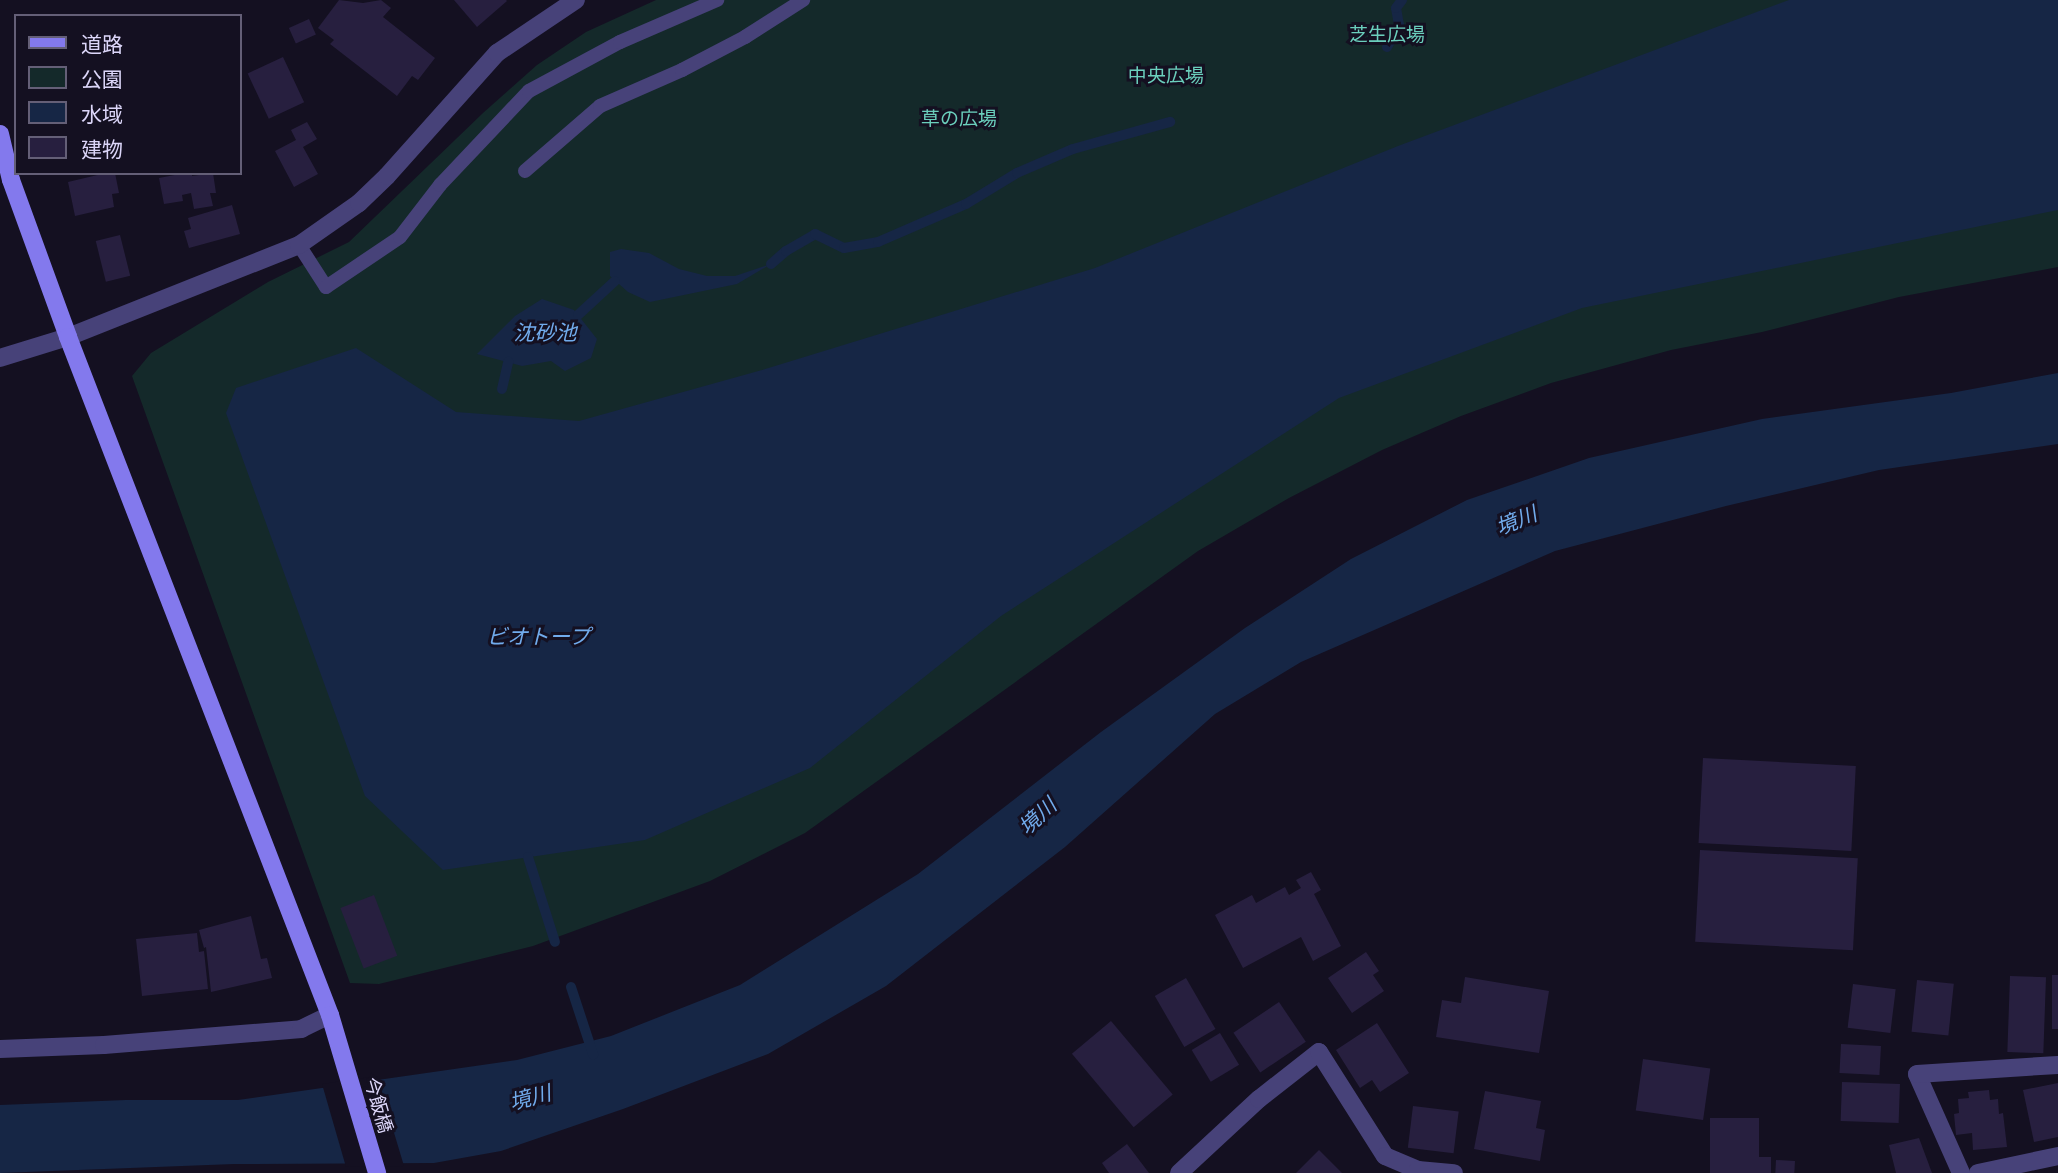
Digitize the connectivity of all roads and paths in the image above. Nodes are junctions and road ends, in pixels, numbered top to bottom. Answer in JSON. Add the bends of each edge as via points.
{"nodes":[{"id":1,"x":576,"y":0,"type":"edge"},
{"id":2,"x":718,"y":0,"type":"edge"},
{"id":3,"x":803,"y":0,"type":"edge"},
{"id":4,"x":0,"y":134,"type":"edge"},
{"id":5,"x":525,"y":171,"type":"dead end"},
{"id":6,"x":299,"y":245,"type":"junction"},
{"id":7,"x":68,"y":337,"type":"junction"},
{"id":8,"x":0,"y":358,"type":"edge"},
{"id":9,"x":330,"y":1015,"type":"junction"},
{"id":10,"x":0,"y":1049,"type":"edge"},
{"id":11,"x":2058,"y":1065,"type":"edge"},
{"id":12,"x":2058,"y":1156,"type":"edge"},
{"id":13,"x":377,"y":1173,"type":"edge"},
{"id":14,"x":1179,"y":1173,"type":"edge"},
{"id":15,"x":1454,"y":1173,"type":"edge"},
{"id":16,"x":1961,"y":1173,"type":"edge"},
{"id":17,"x":1978,"y":1173,"type":"edge"}],
"edges":[{"from":1,"to":6,"type":"street","via":[[497,53],[387,176],[359,203]]},
{"from":2,"to":6,"type":"lane","via":[[620,42],[529,91],[440,185],[400,237],[327,287]]},
{"from":3,"to":5,"type":"lane","via":[[682,71],[600,106]]},
{"from":4,"to":7,"type":"street","name":"今飯橋","via":[[11,180]]},
{"from":6,"to":7,"type":"street"},
{"from":7,"to":8,"type":"street"},
{"from":7,"to":9,"type":"street","name":"今飯橋"},
{"from":9,"to":10,"type":"street","via":[[301,1029]]},
{"from":9,"to":13,"type":"street","name":"今飯橋"},
{"from":11,"to":16,"type":"street","via":[[1916,1074]]},
{"from":12,"to":17,"type":"street"},
{"from":14,"to":15,"type":"street","via":[[1259,1099],[1319,1052],[1385,1156],[1418,1170]]}]}
